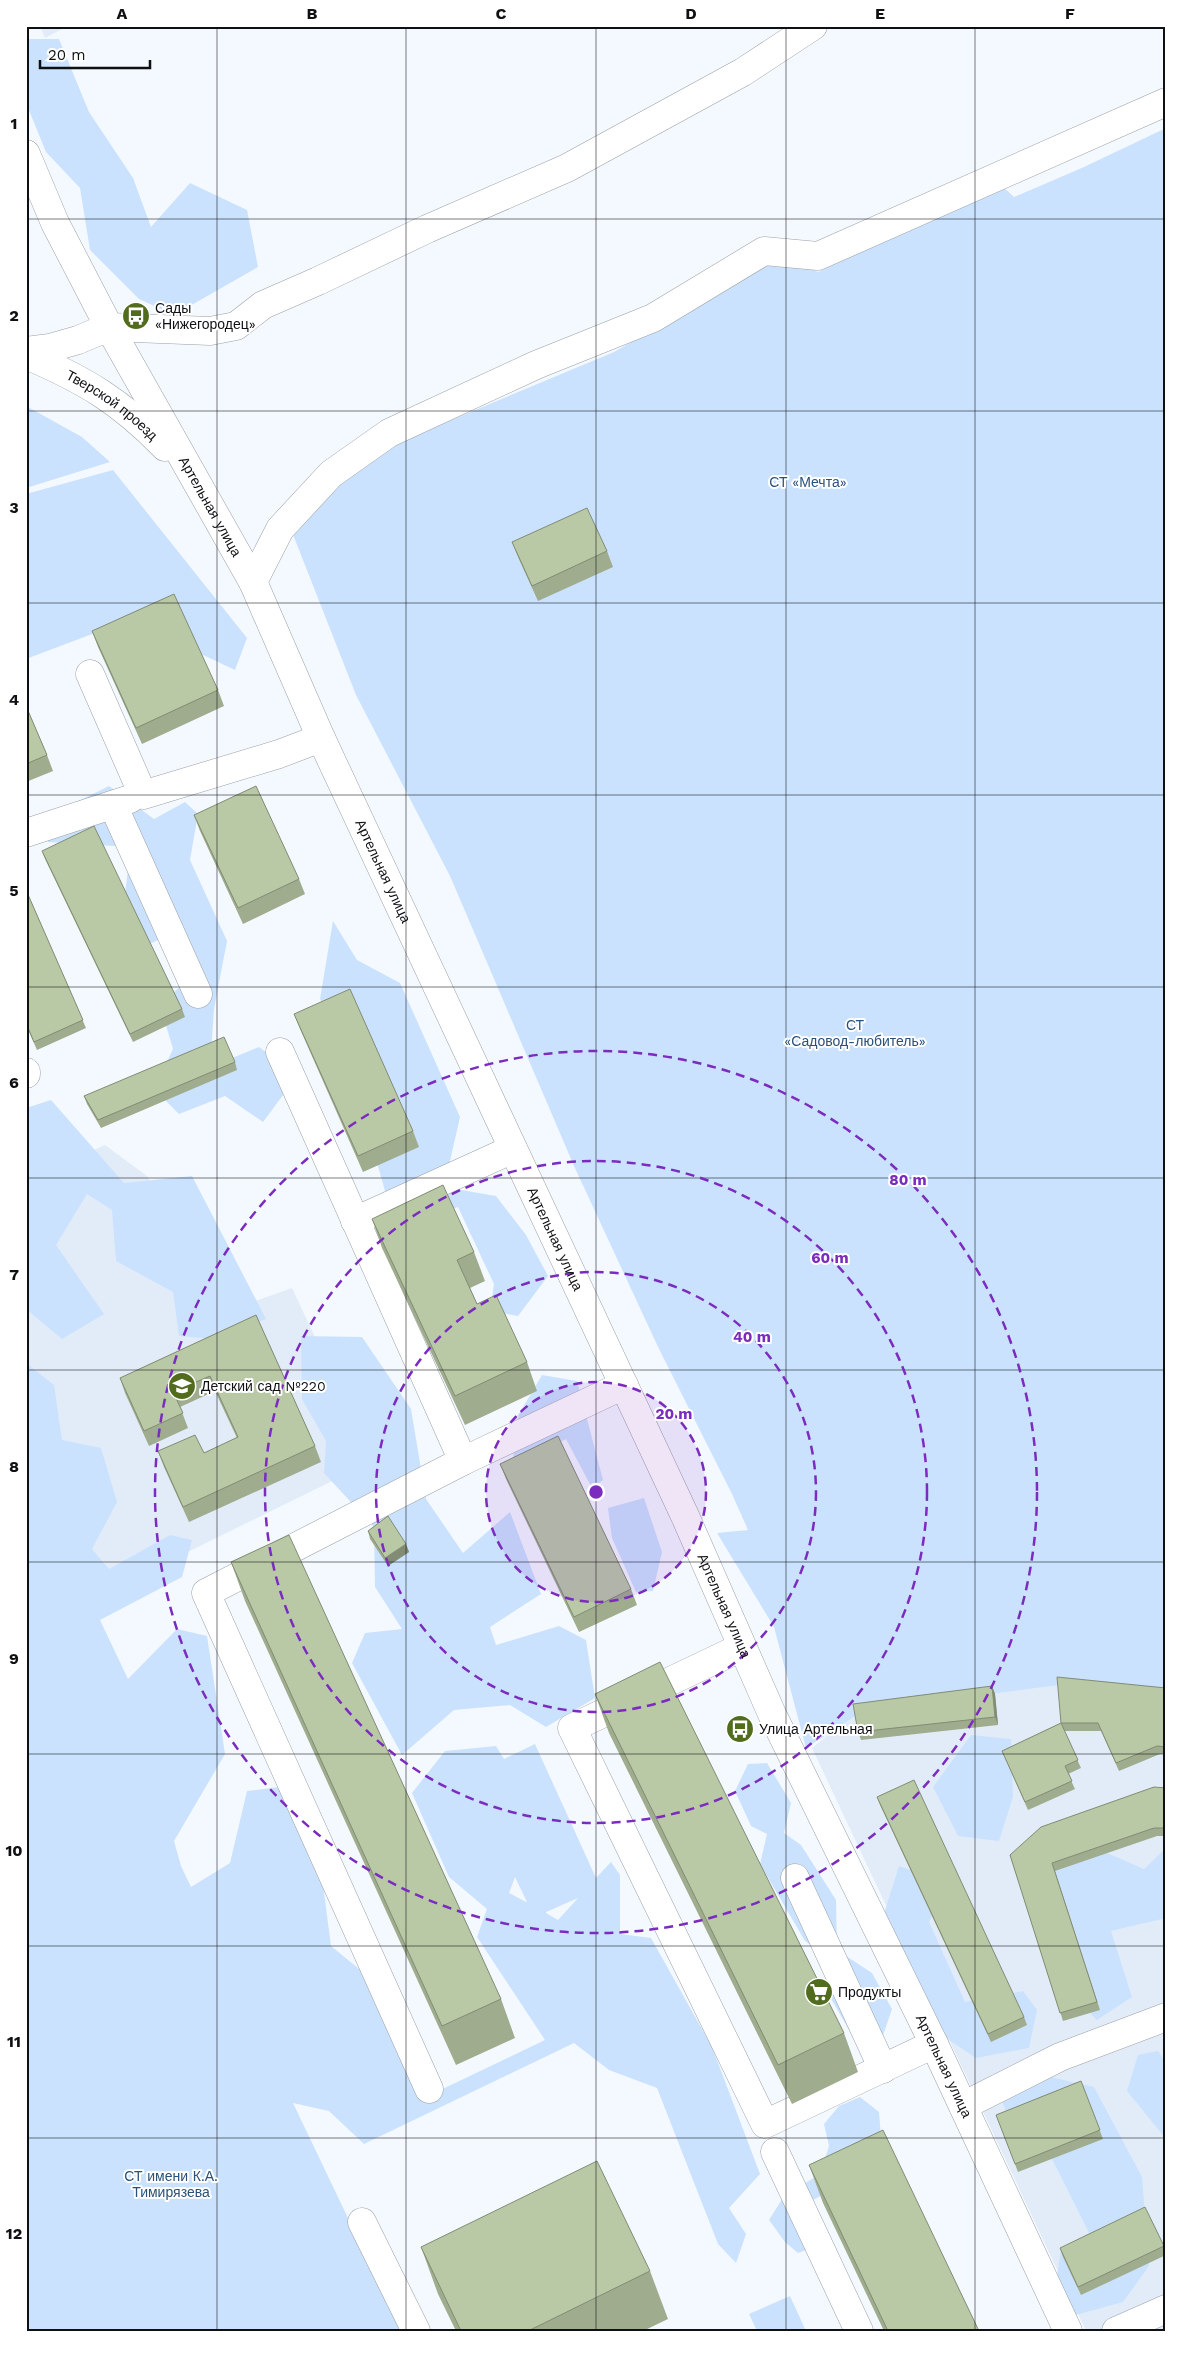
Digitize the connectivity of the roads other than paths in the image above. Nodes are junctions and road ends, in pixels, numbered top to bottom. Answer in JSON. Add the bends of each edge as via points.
{"nodes":[{"id":1,"x":813,"y":26,"type":"edge"},
{"id":2,"x":1166,"y":102,"type":"edge"},
{"id":3,"x":26,"y":154,"type":"edge"},
{"id":4,"x":109,"y":327,"type":"junction"},
{"id":5,"x":26,"y":351,"type":"edge"},
{"id":6,"x":26,"y":355,"type":"edge"},
{"id":7,"x":188,"y":470,"type":"junction"},
{"id":8,"x":253,"y":582,"type":"junction"},
{"id":9,"x":90,"y":674,"type":"dead end"},
{"id":10,"x":321,"y":738,"type":"junction"},
{"id":11,"x":143,"y":795,"type":"junction"},
{"id":12,"x":113,"y":805,"type":"junction"},
{"id":13,"x":26,"y":833,"type":"edge"},
{"id":14,"x":198,"y":994,"type":"dead end"},
{"id":15,"x":280,"y":1052,"type":"dead end"},
{"id":16,"x":513,"y":1149,"type":"junction"},
{"id":17,"x":355,"y":1221,"type":"junction"},
{"id":18,"x":624,"y":1385,"type":"junction"},
{"id":19,"x":463,"y":1461,"type":"junction"},
{"id":20,"x":742,"y":1647,"type":"junction"},
{"id":21,"x":795,"y":1878,"type":"dead end"},
{"id":22,"x":1166,"y":2017,"type":"edge"},
{"id":23,"x":934,"y":2044,"type":"junction"},
{"id":24,"x":883,"y":2069,"type":"junction"},
{"id":25,"x":429,"y":2089,"type":"dead end"},
{"id":26,"x":963,"y":2106,"type":"junction"},
{"id":27,"x":775,"y":2152,"type":"dead end"},
{"id":28,"x":362,"y":2222,"type":"dead end"},
{"id":29,"x":1166,"y":2309,"type":"edge"},
{"id":30,"x":416,"y":2331,"type":"edge"},
{"id":31,"x":859,"y":2331,"type":"edge"},
{"id":32,"x":1068,"y":2331,"type":"edge"},
{"id":33,"x":1116,"y":2331,"type":"edge"}],
"edges":[{"from":1,"to":4,"type":"street","via":[[743,72],[567,168],[263,305],[236,326],[210,331]]},
{"from":2,"to":8,"type":"street","via":[[818,256],[764,251],[653,318],[536,365],[389,433],[331,474],[280,529]]},
{"from":3,"to":4,"type":"street","name":"Артельная улица","via":[[55,223]]},
{"from":4,"to":5,"type":"street","via":[[78,340]]},
{"from":4,"to":7,"type":"street","name":"Артельная улица"},
{"from":6,"to":7,"type":"street","name":"Тверской проезд","via":[[67,372],[109,397],[141,422]]},
{"from":7,"to":8,"type":"street","name":"Артельная улица"},
{"from":8,"to":10,"type":"street","name":"Артельная улица"},
{"from":9,"to":11,"type":"street"},
{"from":10,"to":11,"type":"street"},
{"from":10,"to":16,"type":"street","name":"Артельная улица"},
{"from":11,"to":12,"type":"street"},
{"from":12,"to":13,"type":"street"},
{"from":12,"to":14,"type":"street"},
{"from":15,"to":17,"type":"street"},
{"from":16,"to":17,"type":"street"},
{"from":16,"to":18,"type":"street","name":"Артельная улица"},
{"from":17,"to":19,"type":"street"},
{"from":18,"to":19,"type":"street"},
{"from":18,"to":20,"type":"street","name":"Артельная улица"},
{"from":19,"to":25,"type":"street","via":[[206,1594]]},
{"from":20,"to":23,"type":"street","name":"Артельная улица"},
{"from":20,"to":24,"type":"street","via":[[572,1728],[765,2124]]},
{"from":21,"to":24,"type":"street"},
{"from":22,"to":26,"type":"street","via":[[1060,2057]]},
{"from":23,"to":24,"type":"street"},
{"from":23,"to":26,"type":"street","name":"Артельная улица"},
{"from":26,"to":32,"type":"street","name":"Артельная улица"},
{"from":27,"to":31,"type":"street"},
{"from":28,"to":30,"type":"street"},
{"from":29,"to":33,"type":"street"}]}
